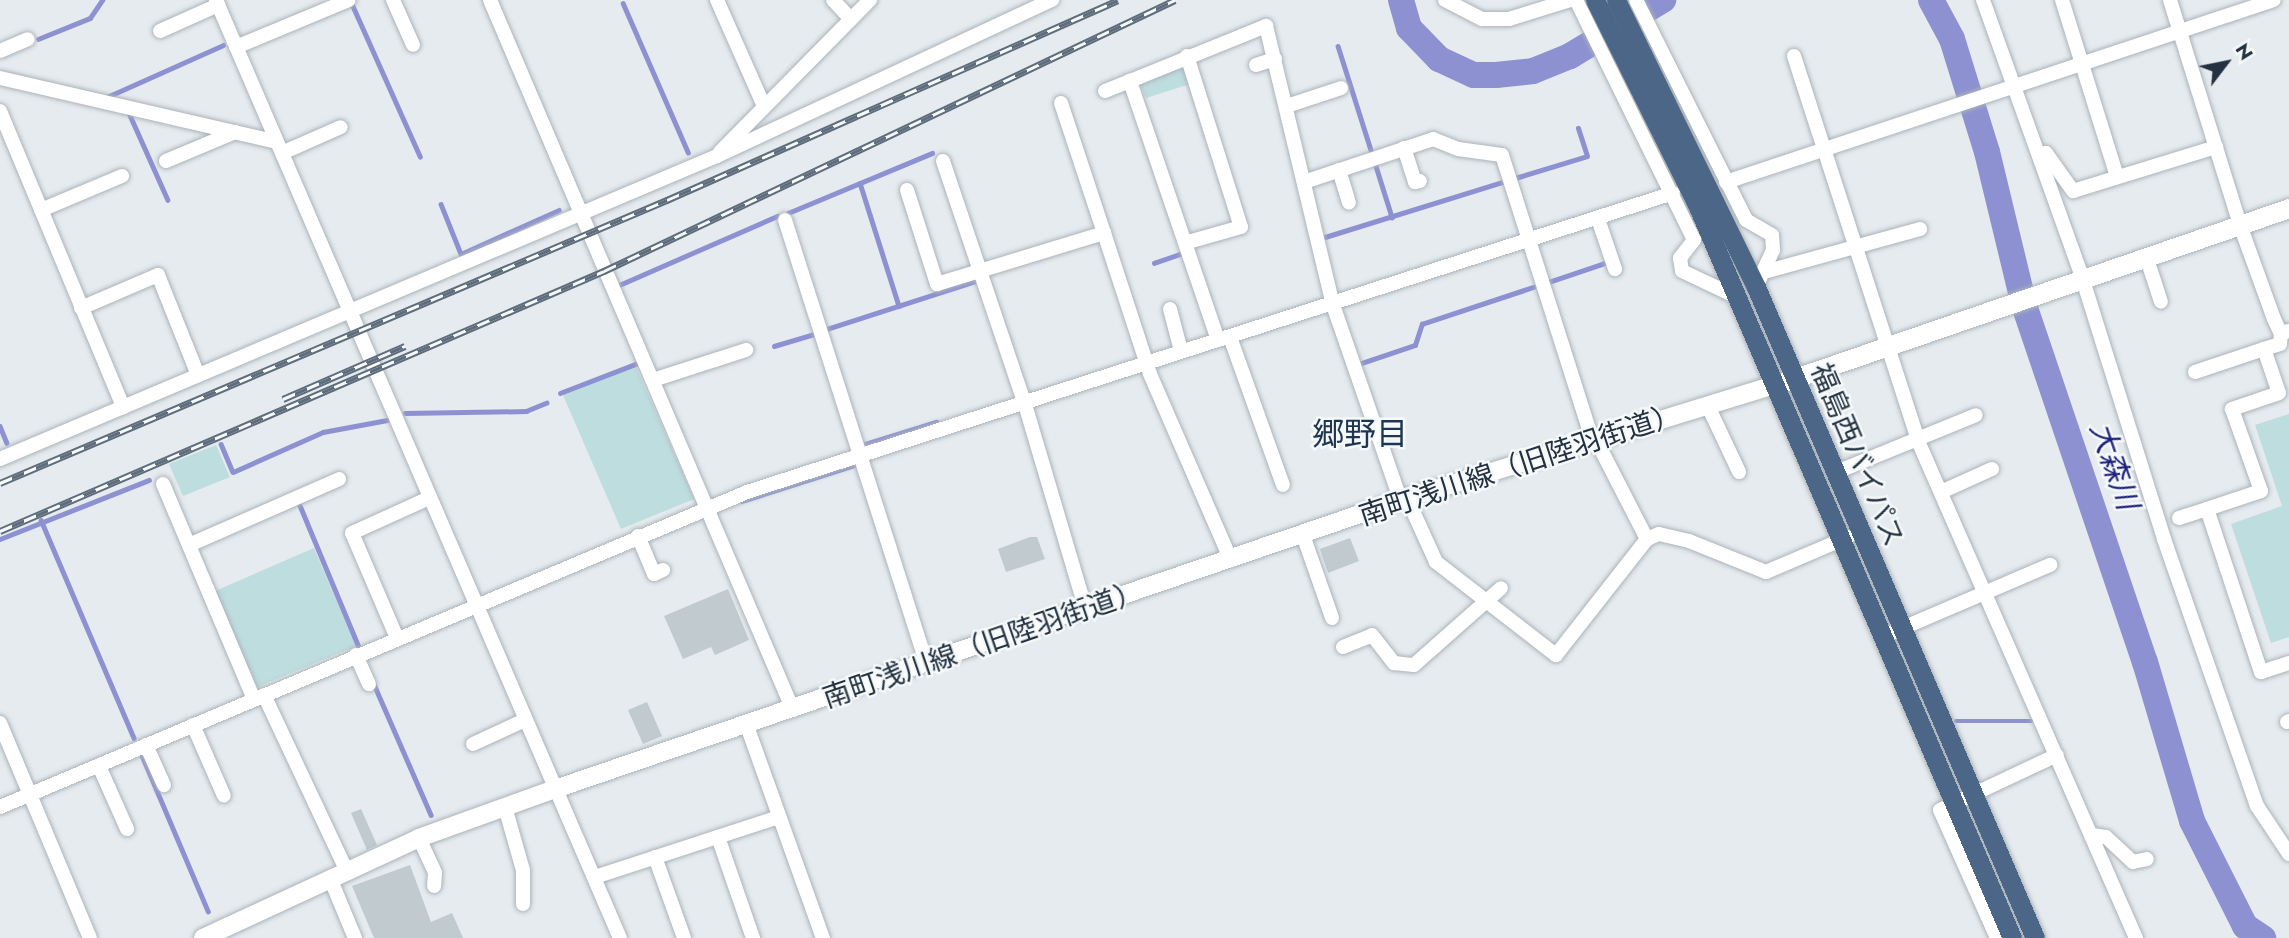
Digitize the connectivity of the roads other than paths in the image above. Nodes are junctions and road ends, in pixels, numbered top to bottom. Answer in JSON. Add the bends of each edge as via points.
{"nodes":[{"id":1,"x":349,"y":0,"type":"edge"},
{"id":2,"x":393,"y":0,"type":"edge"},
{"id":3,"x":490,"y":0,"type":"edge"},
{"id":4,"x":717,"y":0,"type":"edge"},
{"id":5,"x":832,"y":0,"type":"edge"},
{"id":6,"x":870,"y":0,"type":"edge"},
{"id":7,"x":1052,"y":0,"type":"edge"},
{"id":8,"x":1445,"y":0,"type":"edge"},
{"id":9,"x":1570,"y":0,"type":"edge"},
{"id":10,"x":1576,"y":0,"type":"edge"},
{"id":11,"x":1595,"y":0,"type":"edge"},
{"id":12,"x":1616,"y":0,"type":"edge"},
{"id":13,"x":1636,"y":0,"type":"edge"},
{"id":14,"x":1983,"y":0,"type":"edge"},
{"id":15,"x":2062,"y":0,"type":"edge"},
{"id":16,"x":2170,"y":0,"type":"edge"},
{"id":17,"x":2274,"y":0,"type":"edge"},
{"id":18,"x":217,"y":3,"type":"edge"},
{"id":19,"x":2240,"y":5,"type":"edge"},
{"id":20,"x":852,"y":19,"type":"junction"},
{"id":21,"x":2179,"y":29,"type":"junction"},
{"id":22,"x":160,"y":31,"type":"dead end"},
{"id":23,"x":28,"y":38,"type":"dead end"},
{"id":24,"x":413,"y":45,"type":"dead end"},
{"id":25,"x":236,"y":47,"type":"junction"},
{"id":26,"x":0,"y":51,"type":"edge"},
{"id":27,"x":1187,"y":56,"type":"junction"},
{"id":28,"x":1794,"y":56,"type":"dead end"},
{"id":29,"x":1275,"y":59,"type":"junction"},
{"id":30,"x":2082,"y":62,"type":"junction"},
{"id":31,"x":1256,"y":65,"type":"dead end"},
{"id":32,"x":0,"y":78,"type":"edge"},
{"id":33,"x":1130,"y":81,"type":"junction"},
{"id":34,"x":2010,"y":86,"type":"junction"},
{"id":35,"x":1341,"y":88,"type":"dead end"},
{"id":36,"x":1105,"y":91,"type":"dead end"},
{"id":37,"x":1061,"y":103,"type":"dead end"},
{"id":38,"x":764,"y":106,"type":"junction"},
{"id":39,"x":1287,"y":106,"type":"junction"},
{"id":40,"x":0,"y":111,"type":"edge"},
{"id":41,"x":341,"y":127,"type":"dead end"},
{"id":42,"x":235,"y":132,"type":"junction"},
{"id":43,"x":280,"y":148,"type":"junction"},
{"id":44,"x":1404,"y":148,"type":"junction"},
{"id":45,"x":1825,"y":148,"type":"junction"},
{"id":46,"x":2216,"y":148,"type":"junction"},
{"id":47,"x":2039,"y":154,"type":"junction"},
{"id":48,"x":717,"y":156,"type":"junction"},
{"id":49,"x":943,"y":161,"type":"dead end"},
{"id":50,"x":166,"y":162,"type":"dead end"},
{"id":51,"x":1339,"y":170,"type":"junction"},
{"id":52,"x":122,"y":176,"type":"dead end"},
{"id":53,"x":2117,"y":177,"type":"junction"},
{"id":54,"x":1420,"y":181,"type":"dead end"},
{"id":55,"x":1304,"y":182,"type":"junction"},
{"id":56,"x":906,"y":190,"type":"dead end"},
{"id":57,"x":1673,"y":193,"type":"junction"},
{"id":58,"x":1713,"y":197,"type":"junction"},
{"id":59,"x":1349,"y":203,"type":"dead end"},
{"id":60,"x":2289,"y":208,"type":"edge"},
{"id":61,"x":41,"y":210,"type":"junction"},
{"id":62,"x":578,"y":214,"type":"junction"},
{"id":63,"x":1598,"y":219,"type":"junction"},
{"id":64,"x":785,"y":220,"type":"dead end"},
{"id":65,"x":2240,"y":225,"type":"junction"},
{"id":66,"x":1920,"y":229,"type":"dead end"},
{"id":67,"x":1104,"y":233,"type":"junction"},
{"id":68,"x":1531,"y":241,"type":"junction"},
{"id":69,"x":1188,"y":242,"type":"junction"},
{"id":70,"x":1856,"y":244,"type":"junction"},
{"id":71,"x":2146,"y":256,"type":"junction"},
{"id":72,"x":1615,"y":269,"type":"dead end"},
{"id":73,"x":979,"y":270,"type":"junction"},
{"id":74,"x":1760,"y":279,"type":"junction"},
{"id":75,"x":2075,"y":280,"type":"junction"},
{"id":76,"x":1737,"y":296,"type":"junction"},
{"id":77,"x":2161,"y":302,"type":"dead end"},
{"id":78,"x":1333,"y":305,"type":"junction"},
{"id":79,"x":81,"y":308,"type":"junction"},
{"id":80,"x":1170,"y":309,"type":"dead end"},
{"id":81,"x":350,"y":311,"type":"junction"},
{"id":82,"x":2285,"y":332,"type":"edge"},
{"id":83,"x":1224,"y":339,"type":"junction"},
{"id":84,"x":1885,"y":346,"type":"junction"},
{"id":85,"x":2264,"y":349,"type":"junction"},
{"id":86,"x":746,"y":350,"type":"dead end"},
{"id":87,"x":1181,"y":351,"type":"junction"},
{"id":88,"x":1146,"y":362,"type":"junction"},
{"id":89,"x":2195,"y":372,"type":"dead end"},
{"id":90,"x":198,"y":375,"type":"junction"},
{"id":91,"x":653,"y":380,"type":"junction"},
{"id":92,"x":1785,"y":382,"type":"junction"},
{"id":93,"x":1024,"y":401,"type":"junction"},
{"id":94,"x":1708,"y":406,"type":"junction"},
{"id":95,"x":123,"y":407,"type":"junction"},
{"id":96,"x":1976,"y":415,"type":"dead end"},
{"id":97,"x":1593,"y":439,"type":"junction"},
{"id":98,"x":1918,"y":441,"type":"junction"},
{"id":99,"x":858,"y":455,"type":"junction"},
{"id":100,"x":0,"y":460,"type":"edge"},
{"id":101,"x":1992,"y":469,"type":"dead end"},
{"id":102,"x":1739,"y":472,"type":"dead end"},
{"id":103,"x":1834,"y":473,"type":"junction"},
{"id":104,"x":339,"y":480,"type":"dead end"},
{"id":105,"x":163,"y":484,"type":"dead end"},
{"id":106,"x":1283,"y":485,"type":"dead end"},
{"id":107,"x":1941,"y":492,"type":"junction"},
{"id":108,"x":429,"y":498,"type":"junction"},
{"id":109,"x":1404,"y":499,"type":"junction"},
{"id":110,"x":709,"y":507,"type":"junction"},
{"id":111,"x":2207,"y":509,"type":"junction"},
{"id":112,"x":2179,"y":518,"type":"dead end"},
{"id":113,"x":1303,"y":535,"type":"junction"},
{"id":114,"x":638,"y":536,"type":"junction"},
{"id":115,"x":1850,"y":536,"type":"junction"},
{"id":116,"x":1647,"y":539,"type":"junction"},
{"id":117,"x":189,"y":545,"type":"junction"},
{"id":118,"x":1231,"y":560,"type":"junction"},
{"id":119,"x":2050,"y":565,"type":"dead end"},
{"id":120,"x":663,"y":570,"type":"dead end"},
{"id":121,"x":1501,"y":588,"type":"dead end"},
{"id":122,"x":1981,"y":592,"type":"junction"},
{"id":123,"x":1488,"y":604,"type":"junction"},
{"id":124,"x":474,"y":605,"type":"junction"},
{"id":125,"x":1086,"y":610,"type":"junction"},
{"id":126,"x":1332,"y":618,"type":"dead end"},
{"id":127,"x":1902,"y":628,"type":"junction"},
{"id":128,"x":1884,"y":636,"type":"junction"},
{"id":129,"x":397,"y":638,"type":"junction"},
{"id":130,"x":1343,"y":647,"type":"dead end"},
{"id":131,"x":356,"y":655,"type":"junction"},
{"id":132,"x":2289,"y":663,"type":"edge"},
{"id":133,"x":927,"y":664,"type":"junction"},
{"id":134,"x":369,"y":684,"type":"dead end"},
{"id":135,"x":259,"y":697,"type":"junction"},
{"id":136,"x":793,"y":710,"type":"junction"},
{"id":137,"x":525,"y":720,"type":"junction"},
{"id":138,"x":0,"y":723,"type":"edge"},
{"id":139,"x":193,"y":725,"type":"junction"},
{"id":140,"x":747,"y":726,"type":"junction"},
{"id":141,"x":473,"y":744,"type":"dead end"},
{"id":142,"x":146,"y":745,"type":"junction"},
{"id":143,"x":2057,"y":754,"type":"junction"},
{"id":144,"x":99,"y":766,"type":"junction"},
{"id":145,"x":164,"y":785,"type":"dead end"},
{"id":146,"x":555,"y":789,"type":"junction"},
{"id":147,"x":29,"y":794,"type":"junction"},
{"id":148,"x":225,"y":796,"type":"dead end"},
{"id":149,"x":1962,"y":796,"type":"junction"},
{"id":150,"x":0,"y":807,"type":"edge"},
{"id":151,"x":505,"y":807,"type":"junction"},
{"id":152,"x":779,"y":817,"type":"junction"},
{"id":153,"x":127,"y":829,"type":"dead end"},
{"id":154,"x":2092,"y":835,"type":"junction"},
{"id":155,"x":718,"y":837,"type":"junction"},
{"id":156,"x":419,"y":838,"type":"junction"},
{"id":157,"x":2289,"y":854,"type":"edge"},
{"id":158,"x":655,"y":856,"type":"junction"},
{"id":159,"x":2147,"y":859,"type":"dead end"},
{"id":160,"x":338,"y":874,"type":"junction"},
{"id":161,"x":595,"y":877,"type":"junction"},
{"id":162,"x":434,"y":886,"type":"dead end"},
{"id":163,"x":523,"y":904,"type":"dead end"},
{"id":164,"x":90,"y":938,"type":"edge"},
{"id":165,"x":203,"y":938,"type":"edge"},
{"id":166,"x":355,"y":938,"type":"edge"},
{"id":167,"x":620,"y":938,"type":"edge"},
{"id":168,"x":684,"y":938,"type":"edge"},
{"id":169,"x":753,"y":938,"type":"edge"},
{"id":170,"x":823,"y":938,"type":"edge"},
{"id":171,"x":1997,"y":938,"type":"edge"},
{"id":172,"x":2012,"y":938,"type":"edge"},
{"id":173,"x":2035,"y":938,"type":"edge"},
{"id":174,"x":2136,"y":938,"type":"edge"}],
"edges":[{"from":1,"to":25,"type":"street"},
{"from":2,"to":24,"type":"street"},
{"from":3,"to":62,"type":"street"},
{"from":4,"to":38,"type":"street"},
{"from":5,"to":20,"type":"street"},
{"from":6,"to":20,"type":"street"},
{"from":7,"to":48,"type":"street"},
{"from":8,"to":9,"type":"street","via":[[1482,19],[1509,19]]},
{"from":10,"to":57,"type":"street"},
{"from":11,"to":58,"type":"highway","name":"福島西バイパス"},
{"from":12,"to":58,"type":"highway","name":"福島西バイパス"},
{"from":13,"to":58,"type":"street","via":[[1660,47]]},
{"from":14,"to":34,"type":"street"},
{"from":15,"to":30,"type":"street"},
{"from":16,"to":21,"type":"street"},
{"from":17,"to":19,"type":"street"},
{"from":18,"to":22,"type":"street"},
{"from":18,"to":25,"type":"street"},
{"from":19,"to":21,"type":"street"},
{"from":20,"to":38,"type":"street"},
{"from":21,"to":30,"type":"street"},
{"from":21,"to":46,"type":"street"},
{"from":23,"to":26,"type":"street"},
{"from":25,"to":43,"type":"street"},
{"from":27,"to":29,"type":"street","via":[[1266,26]]},
{"from":27,"to":33,"type":"street"},
{"from":27,"to":69,"type":"street","via":[[1241,227]]},
{"from":28,"to":45,"type":"street"},
{"from":29,"to":31,"type":"street"},
{"from":29,"to":39,"type":"street"},
{"from":30,"to":34,"type":"street"},
{"from":30,"to":53,"type":"street"},
{"from":32,"to":42,"type":"street"},
{"from":33,"to":36,"type":"street"},
{"from":33,"to":69,"type":"street"},
{"from":34,"to":45,"type":"street"},
{"from":34,"to":47,"type":"street"},
{"from":35,"to":39,"type":"street"},
{"from":37,"to":67,"type":"street"},
{"from":38,"to":48,"type":"street"},
{"from":39,"to":55,"type":"street"},
{"from":40,"to":61,"type":"street"},
{"from":41,"to":43,"type":"street"},
{"from":42,"to":43,"type":"street"},
{"from":42,"to":50,"type":"street"},
{"from":43,"to":81,"type":"street"},
{"from":44,"to":51,"type":"street"},
{"from":44,"to":54,"type":"street","via":[[1415,182]]},
{"from":44,"to":68,"type":"street","via":[[1433,139],[1458,149],[1502,155]]},
{"from":45,"to":58,"type":"street"},
{"from":45,"to":70,"type":"street"},
{"from":46,"to":53,"type":"street"},
{"from":46,"to":65,"type":"street"},
{"from":47,"to":53,"type":"street","via":[[2046,153],[2073,191]]},
{"from":47,"to":75,"type":"street"},
{"from":48,"to":62,"type":"street"},
{"from":49,"to":73,"type":"street"},
{"from":51,"to":55,"type":"street"},
{"from":51,"to":59,"type":"street"},
{"from":52,"to":61,"type":"street"},
{"from":55,"to":78,"type":"street"},
{"from":56,"to":73,"type":"street","via":[[937,284]]},
{"from":57,"to":63,"type":"street"},
{"from":57,"to":76,"type":"street","via":[[1694,240],[1680,258],[1682,271]]},
{"from":58,"to":74,"type":"highway","name":"福島西バイパス"},
{"from":58,"to":74,"type":"street","via":[[1772,235]]},
{"from":58,"to":76,"type":"highway","name":"福島西バイパス"},
{"from":60,"to":65,"type":"main road"},
{"from":61,"to":79,"type":"street"},
{"from":62,"to":81,"type":"street"},
{"from":62,"to":91,"type":"street"},
{"from":63,"to":68,"type":"street"},
{"from":63,"to":72,"type":"street"},
{"from":64,"to":99,"type":"street"},
{"from":65,"to":71,"type":"main road"},
{"from":65,"to":82,"type":"street"},
{"from":66,"to":70,"type":"street"},
{"from":67,"to":73,"type":"street"},
{"from":67,"to":88,"type":"street"},
{"from":68,"to":78,"type":"street"},
{"from":68,"to":97,"type":"street"},
{"from":69,"to":83,"type":"street"},
{"from":70,"to":74,"type":"street"},
{"from":70,"to":84,"type":"street"},
{"from":71,"to":75,"type":"main road"},
{"from":71,"to":77,"type":"street"},
{"from":73,"to":93,"type":"street"},
{"from":74,"to":92,"type":"highway","name":"福島西バイパス"},
{"from":75,"to":84,"type":"main road"},
{"from":75,"to":157,"type":"street","via":[[2257,806]]},
{"from":76,"to":92,"type":"highway","name":"福島西バイパス"},
{"from":78,"to":83,"type":"street"},
{"from":78,"to":109,"type":"street"},
{"from":79,"to":90,"type":"street","via":[[158,275]]},
{"from":79,"to":95,"type":"street"},
{"from":80,"to":87,"type":"street"},
{"from":81,"to":90,"type":"street"},
{"from":81,"to":108,"type":"street"},
{"from":82,"to":85,"type":"street","via":[[2280,344]]},
{"from":83,"to":87,"type":"street"},
{"from":83,"to":106,"type":"street"},
{"from":84,"to":92,"type":"main road"},
{"from":84,"to":98,"type":"street"},
{"from":85,"to":89,"type":"street"},
{"from":85,"to":111,"type":"street","via":[[2279,393],[2232,410],[2261,491]]},
{"from":86,"to":91,"type":"street"},
{"from":87,"to":88,"type":"street"},
{"from":88,"to":93,"type":"street"},
{"from":88,"to":118,"type":"street"},
{"from":90,"to":95,"type":"street"},
{"from":91,"to":110,"type":"street"},
{"from":92,"to":94,"type":"street","name":"南町浅川線（旧陸羽街道）"},
{"from":92,"to":103,"type":"highway","name":"福島西バイパス"},
{"from":92,"to":115,"type":"highway","name":"福島西バイパス"},
{"from":93,"to":99,"type":"street"},
{"from":93,"to":125,"type":"street"},
{"from":94,"to":97,"type":"street","name":"南町浅川線（旧陸羽街道）"},
{"from":94,"to":102,"type":"street"},
{"from":95,"to":100,"type":"street"},
{"from":96,"to":98,"type":"street"},
{"from":97,"to":109,"type":"street","name":"南町浅川線（旧陸羽街道）"},
{"from":97,"to":116,"type":"street"},
{"from":98,"to":103,"type":"street"},
{"from":98,"to":107,"type":"street"},
{"from":99,"to":110,"type":"street"},
{"from":99,"to":133,"type":"street"},
{"from":101,"to":107,"type":"street"},
{"from":103,"to":115,"type":"highway","name":"福島西バイパス"},
{"from":104,"to":117,"type":"street"},
{"from":105,"to":117,"type":"street"},
{"from":107,"to":122,"type":"street"},
{"from":108,"to":124,"type":"street"},
{"from":108,"to":129,"type":"street","via":[[352,533]]},
{"from":109,"to":113,"type":"street","name":"南町浅川線（旧陸羽街道）"},
{"from":109,"to":123,"type":"street","via":[[1436,562]]},
{"from":110,"to":114,"type":"street"},
{"from":110,"to":136,"type":"street"},
{"from":111,"to":112,"type":"street"},
{"from":111,"to":132,"type":"street","via":[[2261,672]]},
{"from":113,"to":118,"type":"street","name":"南町浅川線（旧陸羽街道）"},
{"from":113,"to":126,"type":"street"},
{"from":114,"to":120,"type":"street","via":[[654,574]]},
{"from":114,"to":124,"type":"street"},
{"from":115,"to":116,"type":"street","via":[[1766,572],[1689,541],[1659,534]]},
{"from":115,"to":127,"type":"highway","name":"福島西バイパス"},
{"from":115,"to":128,"type":"highway","name":"福島西バイパス"},
{"from":116,"to":123,"type":"street","via":[[1556,655]]},
{"from":117,"to":135,"type":"street"},
{"from":118,"to":125,"type":"street","name":"南町浅川線（旧陸羽街道）"},
{"from":119,"to":122,"type":"street"},
{"from":121,"to":123,"type":"street"},
{"from":122,"to":127,"type":"street"},
{"from":122,"to":143,"type":"street"},
{"from":123,"to":130,"type":"street","via":[[1414,666],[1394,663],[1372,635]]},
{"from":124,"to":129,"type":"street"},
{"from":124,"to":137,"type":"street"},
{"from":125,"to":133,"type":"street","name":"南町浅川線（旧陸羽街道）"},
{"from":127,"to":128,"type":"street"},
{"from":127,"to":149,"type":"highway","name":"福島西バイパス"},
{"from":128,"to":149,"type":"highway","name":"福島西バイパス"},
{"from":129,"to":131,"type":"street"},
{"from":131,"to":134,"type":"street"},
{"from":131,"to":135,"type":"street"},
{"from":133,"to":136,"type":"street","name":"南町浅川線（旧陸羽街道）"},
{"from":135,"to":139,"type":"street"},
{"from":135,"to":160,"type":"street"},
{"from":136,"to":140,"type":"street","name":"南町浅川線（旧陸羽街道）"},
{"from":137,"to":141,"type":"street"},
{"from":137,"to":146,"type":"street"},
{"from":138,"to":147,"type":"street"},
{"from":139,"to":142,"type":"street"},
{"from":139,"to":148,"type":"street"},
{"from":140,"to":146,"type":"street","name":"南町浅川線（旧陸羽街道）"},
{"from":140,"to":152,"type":"street"},
{"from":142,"to":144,"type":"street"},
{"from":142,"to":145,"type":"street"},
{"from":143,"to":149,"type":"street"},
{"from":143,"to":154,"type":"street"},
{"from":144,"to":147,"type":"street"},
{"from":144,"to":153,"type":"street"},
{"from":146,"to":151,"type":"street","name":"南町浅川線（旧陸羽街道）"},
{"from":146,"to":161,"type":"street"},
{"from":147,"to":150,"type":"street"},
{"from":147,"to":164,"type":"street"},
{"from":149,"to":171,"type":"street","via":[[1940,810]]},
{"from":149,"to":172,"type":"highway","name":"福島西バイパス"},
{"from":149,"to":173,"type":"highway","name":"福島西バイパス"},
{"from":151,"to":156,"type":"street","name":"南町浅川線（旧陸羽街道）"},
{"from":151,"to":163,"type":"street","via":[[523,870]]},
{"from":152,"to":155,"type":"street"},
{"from":152,"to":170,"type":"street"},
{"from":154,"to":159,"type":"street","via":[[2106,837],[2133,862]]},
{"from":154,"to":174,"type":"street"},
{"from":155,"to":158,"type":"street"},
{"from":155,"to":169,"type":"street"},
{"from":156,"to":160,"type":"street","name":"南町浅川線（旧陸羽街道）"},
{"from":156,"to":162,"type":"street","via":[[435,873]]},
{"from":158,"to":161,"type":"street"},
{"from":158,"to":168,"type":"street"},
{"from":160,"to":165,"type":"street","name":"南町浅川線（旧陸羽街道）"},
{"from":160,"to":166,"type":"street"},
{"from":161,"to":167,"type":"street"}]}
